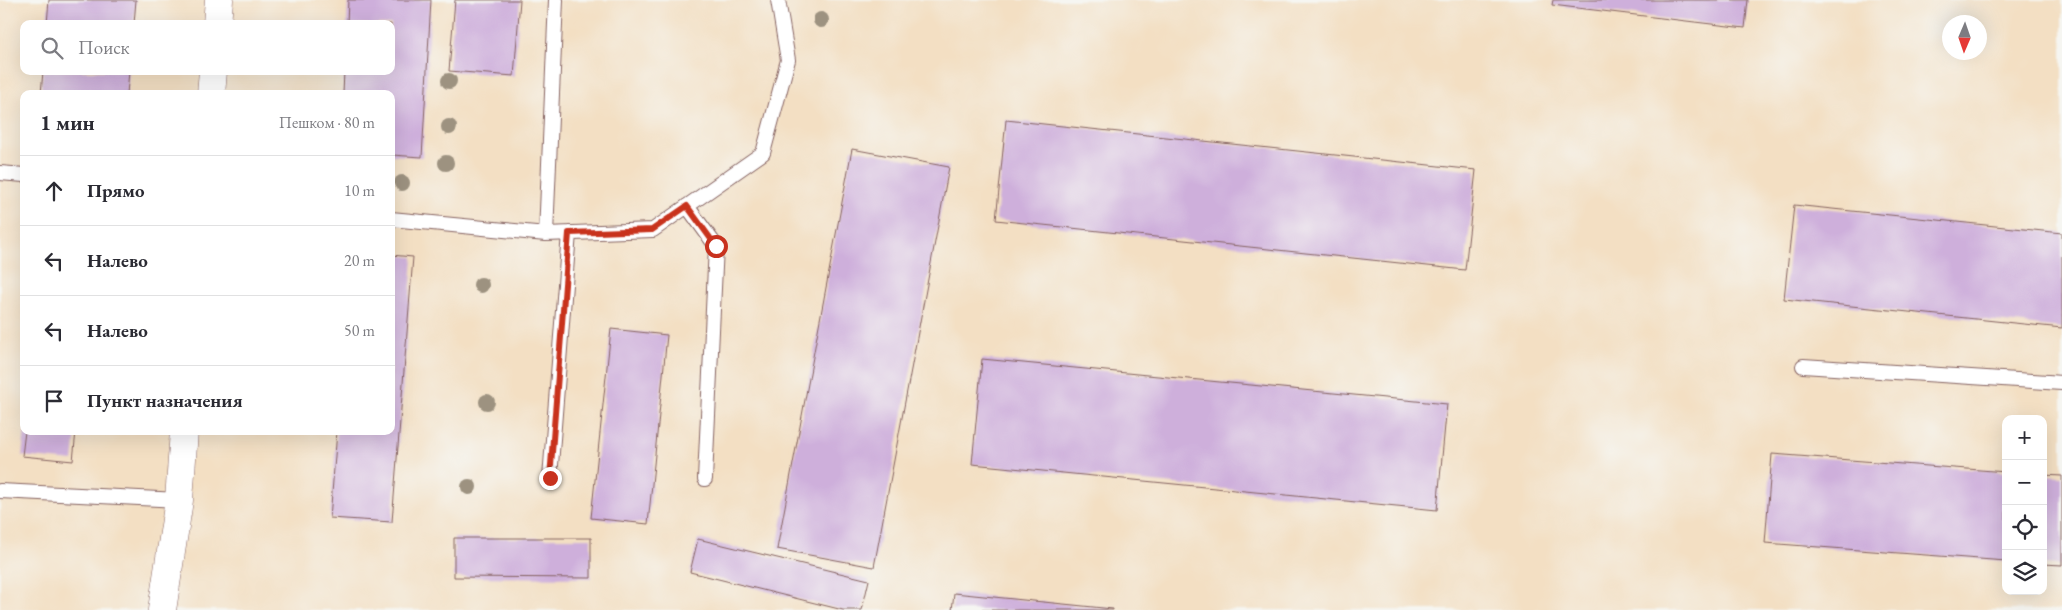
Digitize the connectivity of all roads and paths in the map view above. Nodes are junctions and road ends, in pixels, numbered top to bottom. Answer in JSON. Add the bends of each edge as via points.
{"nodes":[{"id":1,"x":219,"y":0,"type":"edge"},
{"id":2,"x":556,"y":0,"type":"edge"},
{"id":3,"x":778,"y":0,"type":"edge"},
{"id":4,"x":217,"y":20,"type":"edge"},
{"id":5,"x":213,"y":75,"type":"edge"},
{"id":6,"x":211,"y":90,"type":"edge"},
{"id":7,"x":0,"y":174,"type":"edge"},
{"id":8,"x":20,"y":175,"type":"edge"},
{"id":9,"x":687,"y":206,"type":"junction"},
{"id":10,"x":395,"y":219,"type":"edge"},
{"id":11,"x":569,"y":233,"type":"junction"},
{"id":12,"x":546,"y":234,"type":"junction"},
{"id":13,"x":1803,"y":366,"type":"dead end"},
{"id":14,"x":2062,"y":383,"type":"edge"},
{"id":15,"x":184,"y":435,"type":"edge"},
{"id":16,"x":550,"y":478,"type":"dead end"},
{"id":17,"x":705,"y":479,"type":"dead end"},
{"id":18,"x":0,"y":491,"type":"edge"},
{"id":19,"x":179,"y":500,"type":"junction"},
{"id":20,"x":162,"y":610,"type":"edge"}],
"edges":[{"from":1,"to":4,"type":"street"},
{"from":2,"to":12,"type":"lane"},
{"from":3,"to":9,"type":"lane","via":[[788,60],[763,153]]},
{"from":5,"to":6,"type":"street"},
{"from":7,"to":8,"type":"lane"},
{"from":9,"to":11,"type":"lane","via":[[652,230]]},
{"from":9,"to":17,"type":"lane","via":[[716,246]]},
{"from":10,"to":12,"type":"lane"},
{"from":11,"to":12,"type":"lane"},
{"from":11,"to":16,"type":"lane"},
{"from":13,"to":14,"type":"lane"},
{"from":15,"to":19,"type":"street"},
{"from":18,"to":19,"type":"lane"},
{"from":19,"to":20,"type":"street"}]}
